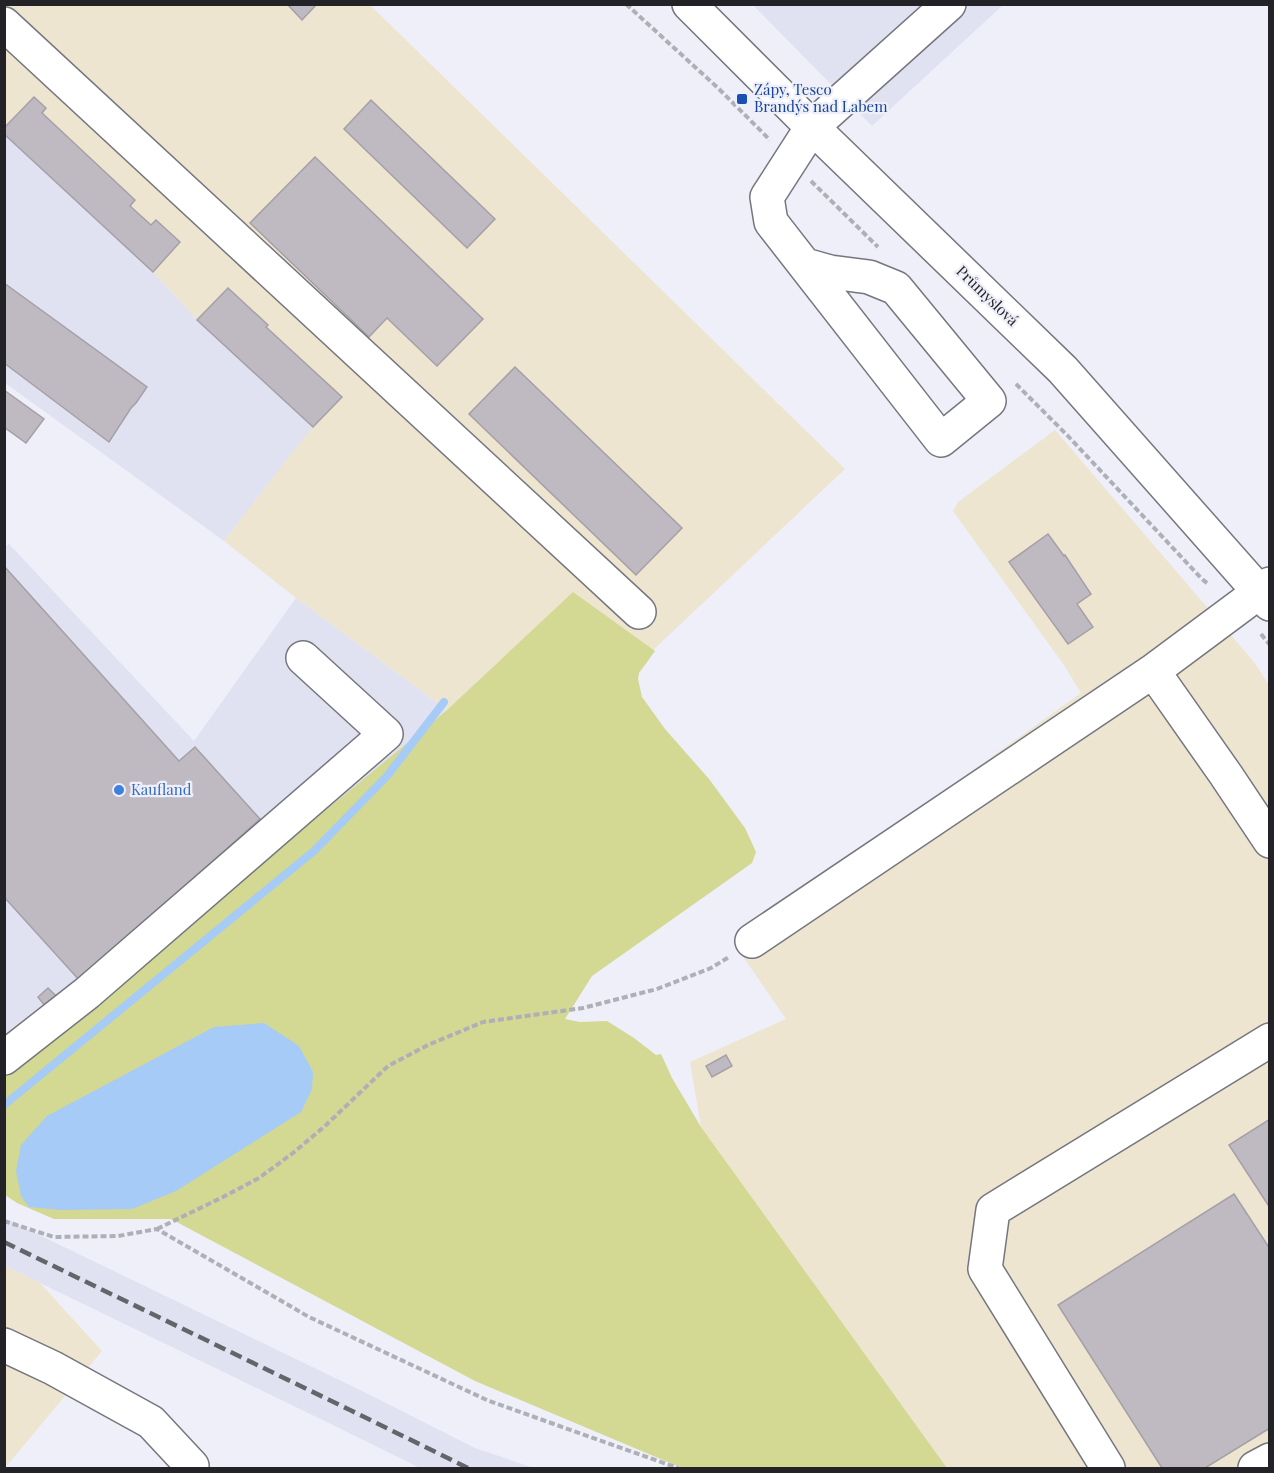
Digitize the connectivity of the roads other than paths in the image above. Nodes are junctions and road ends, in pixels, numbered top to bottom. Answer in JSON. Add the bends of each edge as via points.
{"nodes":[{"id":1,"x":689,"y":4,"type":"edge"},
{"id":2,"x":949,"y":4,"type":"edge"},
{"id":3,"x":4,"y":24,"type":"edge"},
{"id":4,"x":812,"y":127,"type":"junction"},
{"id":5,"x":805,"y":264,"type":"junction"},
{"id":6,"x":1266,"y":593,"type":"edge"},
{"id":7,"x":639,"y":612,"type":"dead end"},
{"id":8,"x":303,"y":658,"type":"dead end"},
{"id":9,"x":1153,"y":672,"type":"junction"},
{"id":10,"x":1269,"y":841,"type":"edge"},
{"id":11,"x":752,"y":941,"type":"road end"},
{"id":12,"x":1269,"y":1040,"type":"edge"},
{"id":13,"x":4,"y":1058,"type":"edge"},
{"id":14,"x":4,"y":1345,"type":"edge"},
{"id":15,"x":1269,"y":1460,"type":"edge"},
{"id":16,"x":199,"y":1468,"type":"edge"},
{"id":17,"x":1108,"y":1468,"type":"edge"},
{"id":18,"x":1255,"y":1468,"type":"edge"}],
"edges":[{"from":1,"to":4,"type":"main road","name":"Průmyslová"},
{"from":2,"to":4,"type":"main road"},
{"from":3,"to":7,"type":"main road"},
{"from":4,"to":5,"type":"main road","via":[[767,197],[771,222]]},
{"from":4,"to":6,"type":"main road","name":"Průmyslová","via":[[1063,370]]},
{"from":5,"to":5,"type":"main road","via":[[941,440],[989,401],[896,288],[869,277]]},
{"from":6,"to":9,"type":"main road"},
{"from":8,"to":13,"type":"main road","via":[[386,734],[87,993]]},
{"from":9,"to":10,"type":"main road"},
{"from":9,"to":11,"type":"main road"},
{"from":12,"to":17,"type":"main road","via":[[993,1210],[985,1269]]},
{"from":14,"to":16,"type":"main road","via":[[151,1422]]},
{"from":15,"to":18,"type":"main road"}]}
